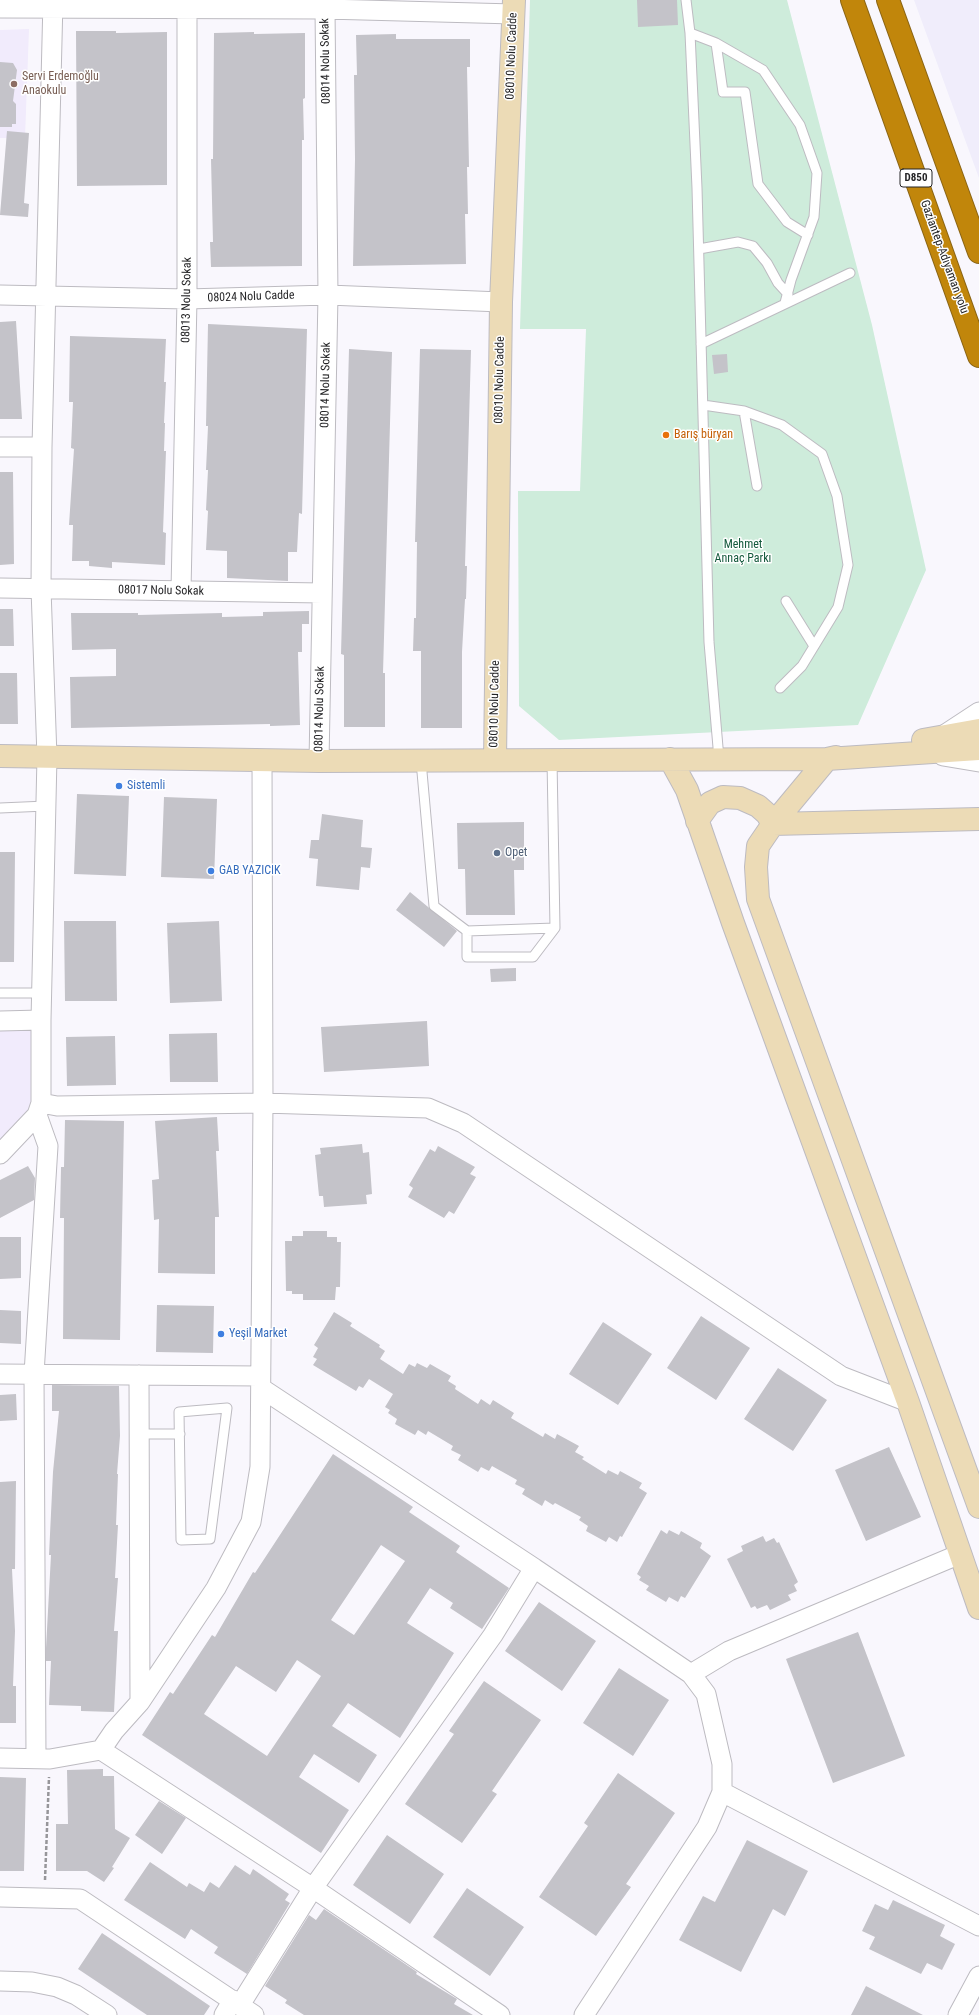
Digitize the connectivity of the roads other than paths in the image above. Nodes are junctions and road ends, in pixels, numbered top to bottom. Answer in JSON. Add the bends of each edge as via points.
{"nodes":[{"id":1,"x":686,"y":0,"type":"edge"},
{"id":2,"x":852,"y":0,"type":"edge"},
{"id":3,"x":888,"y":0,"type":"edge"},
{"id":4,"x":53,"y":4,"type":"edge"},
{"id":5,"x":514,"y":7,"type":"edge"},
{"id":6,"x":0,"y":8,"type":"edge"},
{"id":7,"x":187,"y":9,"type":"junction"},
{"id":8,"x":326,"y":9,"type":"junction"},
{"id":9,"x":690,"y":33,"type":"junction"},
{"id":10,"x":716,"y":43,"type":"junction"},
{"id":11,"x":808,"y":235,"type":"junction"},
{"id":12,"x":699,"y":249,"type":"junction"},
{"id":13,"x":979,"y":252,"type":"edge"},
{"id":14,"x":850,"y":273,"type":"dead end"},
{"id":15,"x":788,"y":294,"type":"junction"},
{"id":16,"x":0,"y":295,"type":"edge"},
{"id":17,"x":47,"y":295,"type":"junction"},
{"id":18,"x":328,"y":295,"type":"junction"},
{"id":19,"x":187,"y":299,"type":"junction"},
{"id":20,"x":501,"y":302,"type":"junction"},
{"id":21,"x":786,"y":304,"type":"junction"},
{"id":22,"x":701,"y":344,"type":"junction"},
{"id":23,"x":979,"y":356,"type":"edge"},
{"id":24,"x":703,"y":405,"type":"junction"},
{"id":25,"x":744,"y":411,"type":"junction"},
{"id":26,"x":0,"y":447,"type":"edge"},
{"id":27,"x":42,"y":447,"type":"junction"},
{"id":28,"x":757,"y":486,"type":"dead end"},
{"id":29,"x":0,"y":588,"type":"edge"},
{"id":30,"x":41,"y":589,"type":"junction"},
{"id":31,"x":181,"y":591,"type":"junction"},
{"id":32,"x":322,"y":594,"type":"junction"},
{"id":33,"x":786,"y":601,"type":"dead end"},
{"id":34,"x":814,"y":646,"type":"junction"},
{"id":35,"x":780,"y":688,"type":"dead end"},
{"id":36,"x":979,"y":712,"type":"edge"},
{"id":37,"x":979,"y":730,"type":"edge"},
{"id":38,"x":941,"y":737,"type":"junction"},
{"id":39,"x":979,"y":749,"type":"edge"},
{"id":40,"x":922,"y":752,"type":"junction"},
{"id":41,"x":0,"y":756,"type":"edge"},
{"id":42,"x":47,"y":756,"type":"junction"},
{"id":43,"x":552,"y":759,"type":"junction"},
{"id":44,"x":670,"y":759,"type":"junction"},
{"id":45,"x":719,"y":759,"type":"junction"},
{"id":46,"x":827,"y":759,"type":"junction"},
{"id":47,"x":262,"y":760,"type":"junction"},
{"id":48,"x":421,"y":760,"type":"junction"},
{"id":49,"x":494,"y":760,"type":"junction"},
{"id":50,"x":319,"y":762,"type":"junction"},
{"id":51,"x":979,"y":762,"type":"edge"},
{"id":52,"x":46,"y":806,"type":"junction"},
{"id":53,"x":0,"y":808,"type":"edge"},
{"id":54,"x":979,"y":819,"type":"edge"},
{"id":55,"x":697,"y":821,"type":"junction"},
{"id":56,"x":773,"y":824,"type":"junction"},
{"id":57,"x":555,"y":928,"type":"junction"},
{"id":58,"x":467,"y":931,"type":"junction"},
{"id":59,"x":0,"y":993,"type":"edge"},
{"id":60,"x":42,"y":993,"type":"junction"},
{"id":61,"x":41,"y":1020,"type":"junction"},
{"id":62,"x":0,"y":1021,"type":"edge"},
{"id":63,"x":263,"y":1103,"type":"junction"},
{"id":64,"x":39,"y":1109,"type":"junction"},
{"id":65,"x":0,"y":1154,"type":"edge"},
{"id":66,"x":0,"y":1374,"type":"edge"},
{"id":67,"x":34,"y":1374,"type":"junction"},
{"id":68,"x":139,"y":1375,"type":"junction"},
{"id":69,"x":260,"y":1382,"type":"junction"},
{"id":70,"x":908,"y":1402,"type":"junction"},
{"id":71,"x":139,"y":1434,"type":"junction"},
{"id":72,"x":180,"y":1434,"type":"junction"},
{"id":73,"x":979,"y":1507,"type":"edge"},
{"id":74,"x":960,"y":1554,"type":"junction"},
{"id":75,"x":534,"y":1568,"type":"junction"},
{"id":76,"x":979,"y":1608,"type":"edge"},
{"id":77,"x":690,"y":1674,"type":"junction"},
{"id":78,"x":140,"y":1702,"type":"junction"},
{"id":79,"x":101,"y":1750,"type":"junction"},
{"id":80,"x":0,"y":1758,"type":"edge"},
{"id":81,"x":43,"y":1758,"type":"junction"},
{"id":82,"x":722,"y":1792,"type":"junction"},
{"id":83,"x":313,"y":1888,"type":"junction"},
{"id":84,"x":0,"y":1897,"type":"edge"},
{"id":85,"x":979,"y":1926,"type":"edge"},
{"id":86,"x":979,"y":1976,"type":"edge"},
{"id":87,"x":0,"y":1981,"type":"edge"},
{"id":88,"x":238,"y":2009,"type":"edge"},
{"id":89,"x":107,"y":2015,"type":"edge"},
{"id":90,"x":500,"y":2015,"type":"edge"},
{"id":91,"x":584,"y":2015,"type":"edge"},
{"id":92,"x":958,"y":2015,"type":"edge"}],
"edges":[{"from":1,"to":9,"type":"lane"},
{"from":2,"to":23,"type":"highway","name":"Gaziantep-Adıyaman yolu","number":"D850"},
{"from":3,"to":13,"type":"highway","number":"D850"},
{"from":4,"to":6,"type":"street"},
{"from":4,"to":7,"type":"street"},
{"from":4,"to":17,"type":"street"},
{"from":5,"to":8,"type":"street"},
{"from":5,"to":20,"type":"street","name":"08010 Nolu Cadde"},
{"from":7,"to":8,"type":"street"},
{"from":7,"to":19,"type":"street","name":"08013 Nolu Sokak"},
{"from":8,"to":18,"type":"street","name":"08014 Nolu Sokak"},
{"from":9,"to":10,"type":"lane"},
{"from":9,"to":12,"type":"lane"},
{"from":10,"to":11,"type":"lane","via":[[763,70],[800,125],[817,173],[814,217]]},
{"from":10,"to":11,"type":"lane","via":[[723,92],[745,92],[758,184],[787,222]]},
{"from":11,"to":15,"type":"lane"},
{"from":12,"to":15,"type":"lane","via":[[738,242],[753,246]]},
{"from":12,"to":22,"type":"lane"},
{"from":14,"to":21,"type":"lane"},
{"from":15,"to":21,"type":"lane"},
{"from":16,"to":17,"type":"street","name":"08024 Nolu Cadde"},
{"from":17,"to":19,"type":"street","name":"08024 Nolu Cadde"},
{"from":17,"to":27,"type":"street"},
{"from":18,"to":19,"type":"street","name":"08024 Nolu Cadde"},
{"from":18,"to":20,"type":"street","name":"08024 Nolu Cadde"},
{"from":18,"to":32,"type":"street","name":"08014 Nolu Sokak"},
{"from":19,"to":31,"type":"street","name":"08013 Nolu Sokak"},
{"from":20,"to":49,"type":"street","name":"08010 Nolu Cadde"},
{"from":21,"to":22,"type":"lane"},
{"from":22,"to":24,"type":"lane"},
{"from":24,"to":25,"type":"lane"},
{"from":24,"to":45,"type":"lane","via":[[710,642]]},
{"from":25,"to":28,"type":"lane"},
{"from":25,"to":34,"type":"lane","via":[[782,425],[822,454],[837,496],[848,565],[838,607]]},
{"from":26,"to":27,"type":"street"},
{"from":27,"to":30,"type":"street"},
{"from":29,"to":30,"type":"street","name":"08017 Nolu Sokak"},
{"from":30,"to":31,"type":"street","name":"08017 Nolu Sokak"},
{"from":30,"to":42,"type":"street"},
{"from":31,"to":32,"type":"street","name":"08017 Nolu Sokak"},
{"from":32,"to":50,"type":"street","name":"08014 Nolu Sokak"},
{"from":33,"to":34,"type":"lane"},
{"from":34,"to":35,"type":"lane","via":[[802,666]]},
{"from":36,"to":38,"type":"street"},
{"from":37,"to":38,"type":"street"},
{"from":38,"to":46,"type":"street"},
{"from":39,"to":40,"type":"street"},
{"from":40,"to":46,"type":"street"},
{"from":40,"to":51,"type":"street"},
{"from":41,"to":42,"type":"street"},
{"from":42,"to":47,"type":"street"},
{"from":42,"to":52,"type":"street"},
{"from":43,"to":44,"type":"street"},
{"from":43,"to":49,"type":"street"},
{"from":43,"to":57,"type":"lane"},
{"from":44,"to":45,"type":"street"},
{"from":44,"to":55,"type":"street","via":[[686,790]]},
{"from":45,"to":46,"type":"street"},
{"from":46,"to":56,"type":"street"},
{"from":47,"to":50,"type":"street"},
{"from":47,"to":63,"type":"street"},
{"from":48,"to":49,"type":"street"},
{"from":48,"to":50,"type":"street"},
{"from":48,"to":58,"type":"lane","via":[[434,906]]},
{"from":52,"to":53,"type":"lane"},
{"from":52,"to":60,"type":"street"},
{"from":54,"to":56,"type":"street"},
{"from":55,"to":56,"type":"street","via":[[710,803],[723,797],[740,798],[758,806]]},
{"from":55,"to":70,"type":"street"},
{"from":56,"to":73,"type":"street","via":[[758,846],[758,898]]},
{"from":57,"to":58,"type":"lane"},
{"from":57,"to":58,"type":"lane","via":[[533,957],[466,957]]},
{"from":59,"to":60,"type":"lane"},
{"from":60,"to":61,"type":"street"},
{"from":61,"to":62,"type":"street"},
{"from":61,"to":64,"type":"street"},
{"from":63,"to":64,"type":"street","via":[[58,1106]]},
{"from":63,"to":69,"type":"street"},
{"from":63,"to":70,"type":"street","via":[[428,1108],[463,1123],[841,1376]]},
{"from":64,"to":65,"type":"street"},
{"from":64,"to":67,"type":"street","via":[[48,1146]]},
{"from":66,"to":67,"type":"street"},
{"from":67,"to":68,"type":"street"},
{"from":67,"to":81,"type":"street"},
{"from":68,"to":69,"type":"street"},
{"from":68,"to":71,"type":"street"},
{"from":69,"to":75,"type":"street"},
{"from":69,"to":78,"type":"street","via":[[260,1467],[251,1522],[216,1588]]},
{"from":70,"to":74,"type":"street"},
{"from":71,"to":72,"type":"lane"},
{"from":71,"to":78,"type":"street"},
{"from":72,"to":72,"type":"lane","via":[[179,1412],[227,1408],[210,1539],[181,1540]]},
{"from":74,"to":76,"type":"street"},
{"from":74,"to":77,"type":"street","via":[[729,1652]]},
{"from":75,"to":77,"type":"street"},
{"from":75,"to":83,"type":"street","via":[[493,1635]]},
{"from":77,"to":82,"type":"street","via":[[706,1694],[722,1764]]},
{"from":78,"to":79,"type":"street"},
{"from":79,"to":81,"type":"street"},
{"from":79,"to":83,"type":"street"},
{"from":80,"to":81,"type":"street"},
{"from":82,"to":85,"type":"street"},
{"from":82,"to":91,"type":"street","via":[[707,1827]]},
{"from":83,"to":88,"type":"street"},
{"from":83,"to":90,"type":"street"},
{"from":84,"to":88,"type":"street","via":[[80,1899]]},
{"from":86,"to":92,"type":"street"},
{"from":87,"to":89,"type":"street","via":[[32,1982],[57,1987],[76,1995]]}]}
